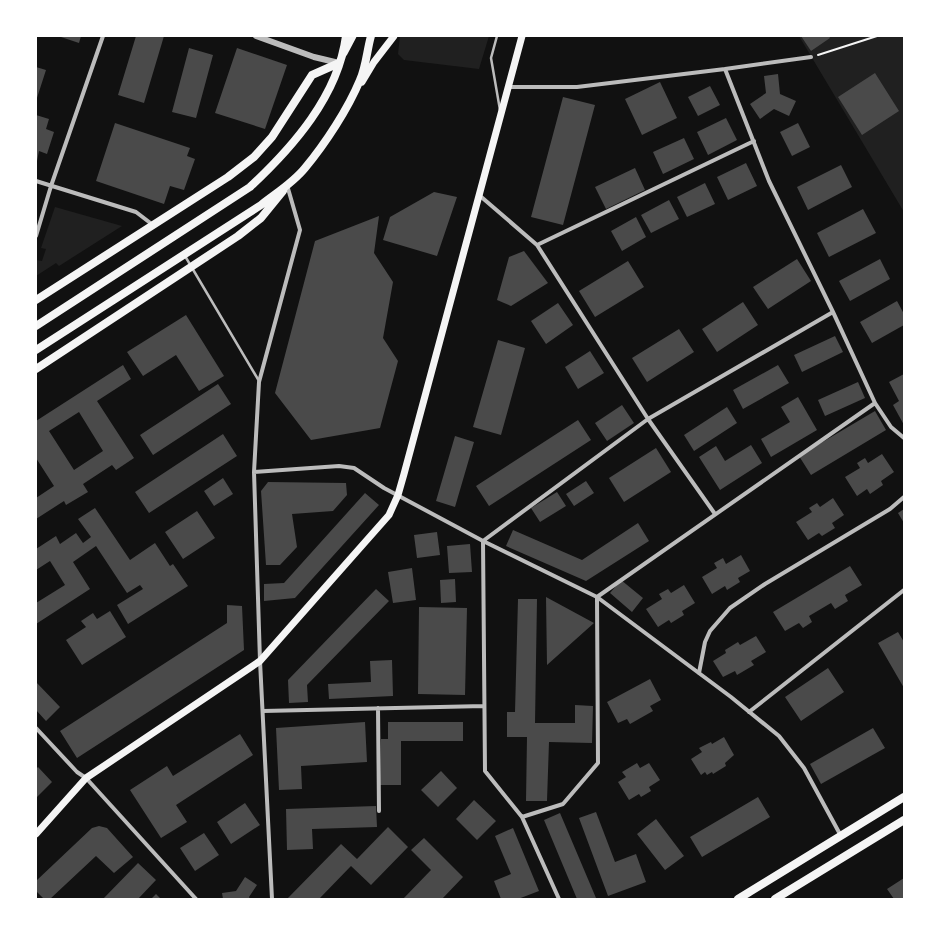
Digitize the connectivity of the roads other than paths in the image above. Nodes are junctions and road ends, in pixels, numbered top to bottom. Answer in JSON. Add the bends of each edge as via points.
{"nodes":[{"id":1,"x":103,"y":36,"type":"edge"},
{"id":2,"x":256,"y":36,"type":"edge"},
{"id":3,"x":346,"y":36,"type":"edge"},
{"id":4,"x":353,"y":36,"type":"edge"},
{"id":5,"x":371,"y":36,"type":"edge"},
{"id":6,"x":394,"y":36,"type":"edge"},
{"id":7,"x":497,"y":36,"type":"edge"},
{"id":8,"x":522,"y":36,"type":"edge"},
{"id":9,"x":811,"y":57,"type":"road end"},
{"id":10,"x":339,"y":63,"type":"junction"},
{"id":11,"x":725,"y":69,"type":"junction"},
{"id":12,"x":508,"y":87,"type":"junction"},
{"id":13,"x":351,"y":100,"type":"junction"},
{"id":14,"x":500,"y":115,"type":"junction"},
{"id":15,"x":754,"y":141,"type":"junction"},
{"id":16,"x":36,"y":181,"type":"edge"},
{"id":17,"x":287,"y":185,"type":"junction"},
{"id":18,"x":51,"y":186,"type":"junction"},
{"id":19,"x":478,"y":195,"type":"junction"},
{"id":20,"x":154,"y":225,"type":"junction"},
{"id":21,"x":36,"y":236,"type":"edge"},
{"id":22,"x":537,"y":245,"type":"junction"},
{"id":23,"x":184,"y":254,"type":"junction"},
{"id":24,"x":192,"y":267,"type":"junction"},
{"id":25,"x":36,"y":300,"type":"edge"},
{"id":26,"x":833,"y":312,"type":"junction"},
{"id":27,"x":36,"y":326,"type":"edge"},
{"id":28,"x":36,"y":350,"type":"edge"},
{"id":29,"x":36,"y":369,"type":"edge"},
{"id":30,"x":259,"y":382,"type":"junction"},
{"id":31,"x":875,"y":403,"type":"junction"},
{"id":32,"x":648,"y":419,"type":"junction"},
{"id":33,"x":904,"y":438,"type":"edge"},
{"id":34,"x":254,"y":472,"type":"junction"},
{"id":35,"x":398,"y":495,"type":"junction"},
{"id":36,"x":904,"y":497,"type":"edge"},
{"id":37,"x":715,"y":514,"type":"junction"},
{"id":38,"x":483,"y":541,"type":"junction"},
{"id":39,"x":904,"y":590,"type":"edge"},
{"id":40,"x":597,"y":597,"type":"junction"},
{"id":41,"x":260,"y":661,"type":"junction"},
{"id":42,"x":698,"y":673,"type":"junction"},
{"id":43,"x":484,"y":706,"type":"junction"},
{"id":44,"x":378,"y":708,"type":"junction"},
{"id":45,"x":263,"y":711,"type":"junction"},
{"id":46,"x":749,"y":712,"type":"junction"},
{"id":47,"x":36,"y":728,"type":"edge"},
{"id":48,"x":86,"y":778,"type":"junction"},
{"id":49,"x":904,"y":797,"type":"edge"},
{"id":50,"x":379,"y":811,"type":"dead end"},
{"id":51,"x":522,"y":818,"type":"junction"},
{"id":52,"x":904,"y":820,"type":"edge"},
{"id":53,"x":36,"y":834,"type":"edge"},
{"id":54,"x":840,"y":836,"type":"junction"},
{"id":55,"x":196,"y":899,"type":"edge"},
{"id":56,"x":272,"y":899,"type":"edge"},
{"id":57,"x":559,"y":899,"type":"edge"},
{"id":58,"x":738,"y":899,"type":"edge"},
{"id":59,"x":775,"y":899,"type":"edge"}],
"edges":[{"from":1,"to":18,"type":"street"},
{"from":2,"to":10,"type":"street","via":[[314,57]]},
{"from":3,"to":10,"type":"main road"},
{"from":4,"to":10,"type":"main road"},
{"from":5,"to":13,"type":"main road","via":[[361,79]]},
{"from":6,"to":13,"type":"main road","via":[[374,62]]},
{"from":7,"to":14,"type":"lane","via":[[491,58]]},
{"from":8,"to":12,"type":"main road"},
{"from":9,"to":11,"type":"street"},
{"from":10,"to":20,"type":"main road","via":[[312,75],[281,125],[254,157]]},
{"from":10,"to":27,"type":"main road","via":[[326,92],[305,127],[274,165],[250,187]]},
{"from":11,"to":12,"type":"street","via":[[577,87]]},
{"from":11,"to":15,"type":"street"},
{"from":12,"to":14,"type":"main road"},
{"from":13,"to":17,"type":"main road","via":[[305,168]]},
{"from":14,"to":19,"type":"main road"},
{"from":15,"to":22,"type":"street"},
{"from":15,"to":26,"type":"street","via":[[769,181]]},
{"from":16,"to":18,"type":"street"},
{"from":17,"to":23,"type":"main road"},
{"from":17,"to":24,"type":"main road","via":[[261,218]]},
{"from":17,"to":30,"type":"street","via":[[300,230]]},
{"from":18,"to":20,"type":"street","via":[[136,212]]},
{"from":18,"to":21,"type":"street"},
{"from":19,"to":22,"type":"street"},
{"from":19,"to":35,"type":"main road"},
{"from":20,"to":25,"type":"main road"},
{"from":22,"to":32,"type":"street"},
{"from":23,"to":24,"type":"lane"},
{"from":23,"to":28,"type":"main road"},
{"from":24,"to":29,"type":"main road"},
{"from":24,"to":30,"type":"lane"},
{"from":26,"to":31,"type":"street"},
{"from":26,"to":32,"type":"street"},
{"from":30,"to":34,"type":"street"},
{"from":31,"to":33,"type":"street","via":[[891,428]]},
{"from":31,"to":37,"type":"street"},
{"from":32,"to":37,"type":"street"},
{"from":32,"to":38,"type":"street"},
{"from":34,"to":35,"type":"street","via":[[339,466],[354,468]]},
{"from":34,"to":41,"type":"street"},
{"from":35,"to":38,"type":"street"},
{"from":35,"to":41,"type":"main road","via":[[389,515]]},
{"from":36,"to":42,"type":"street","via":[[890,509],[730,608],[710,631]]},
{"from":37,"to":40,"type":"street"},
{"from":38,"to":40,"type":"street"},
{"from":38,"to":43,"type":"street"},
{"from":39,"to":46,"type":"street"},
{"from":40,"to":42,"type":"street"},
{"from":40,"to":51,"type":"street","via":[[598,763],[562,804]]},
{"from":41,"to":45,"type":"street"},
{"from":41,"to":48,"type":"main road"},
{"from":42,"to":46,"type":"street"},
{"from":43,"to":44,"type":"street"},
{"from":43,"to":51,"type":"street","via":[[485,771]]},
{"from":44,"to":45,"type":"street"},
{"from":44,"to":50,"type":"street"},
{"from":45,"to":56,"type":"street"},
{"from":46,"to":54,"type":"street","via":[[779,736],[793,752]]},
{"from":47,"to":48,"type":"street","via":[[77,772]]},
{"from":48,"to":53,"type":"main road"},
{"from":48,"to":55,"type":"street"},
{"from":49,"to":54,"type":"main road"},
{"from":51,"to":57,"type":"street"},
{"from":52,"to":59,"type":"main road"},
{"from":54,"to":58,"type":"main road"}]}
